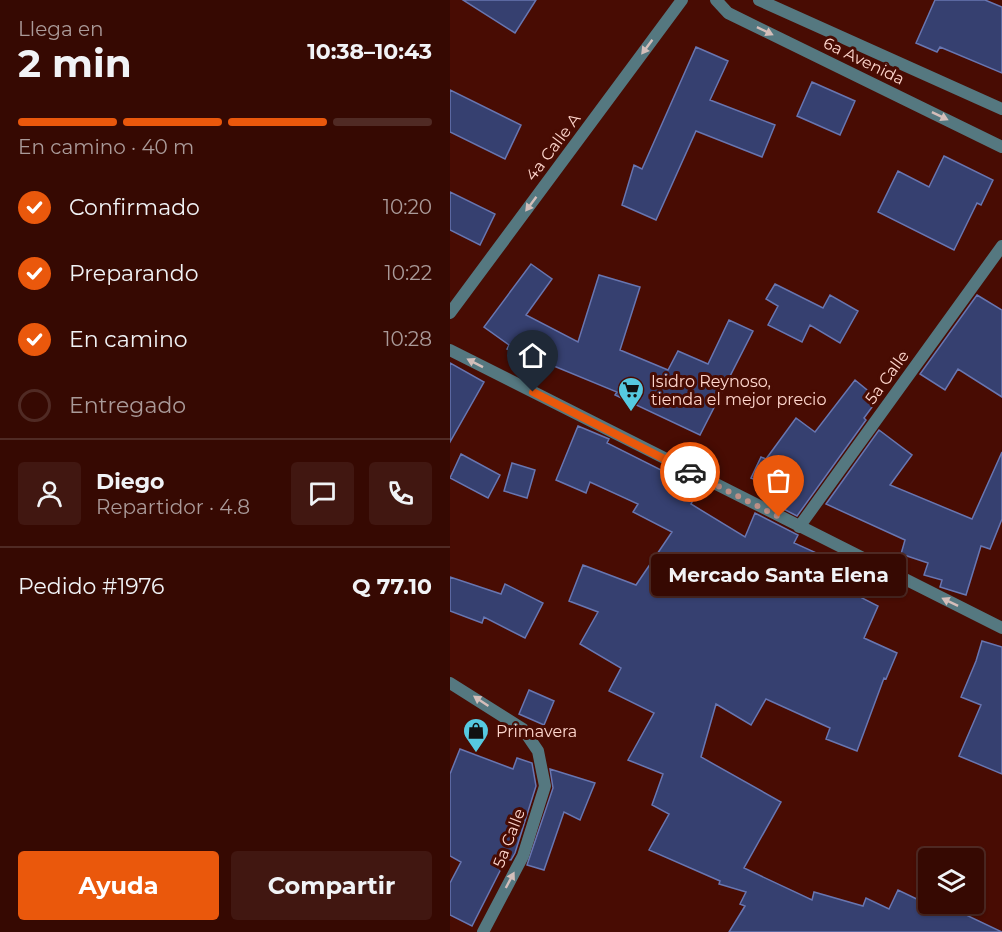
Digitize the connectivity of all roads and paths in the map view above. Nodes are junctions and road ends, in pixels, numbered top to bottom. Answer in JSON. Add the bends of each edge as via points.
{"nodes":[{"id":1,"x":682,"y":0,"type":"edge"},
{"id":2,"x":716,"y":0,"type":"edge"},
{"id":3,"x":759,"y":0,"type":"edge"},
{"id":4,"x":1002,"y":109,"type":"edge"},
{"id":5,"x":1002,"y":147,"type":"edge"},
{"id":6,"x":1002,"y":246,"type":"edge"},
{"id":7,"x":450,"y":313,"type":"edge"},
{"id":8,"x":450,"y":350,"type":"edge"},
{"id":9,"x":799,"y":527,"type":"junction"},
{"id":10,"x":1002,"y":628,"type":"edge"},
{"id":11,"x":450,"y":682,"type":"edge"},
{"id":12,"x":483,"y":932,"type":"edge"}],
"edges":[{"from":1,"to":7,"type":"street","name":"4a Calle A","one_way":true},
{"from":2,"to":5,"type":"street","name":"6a Avenida","one_way":true,"via":[[728,13]]},
{"from":3,"to":4,"type":"street","name":"6a Avenida"},
{"from":6,"to":9,"type":"street","name":"5a Calle"},
{"from":9,"to":8,"type":"street","one_way":true},
{"from":10,"to":9,"type":"street","one_way":true},
{"from":12,"to":11,"type":"street","name":"5a Calle","one_way":true,"via":[[523,856],[545,786],[538,751],[523,729]]}]}
